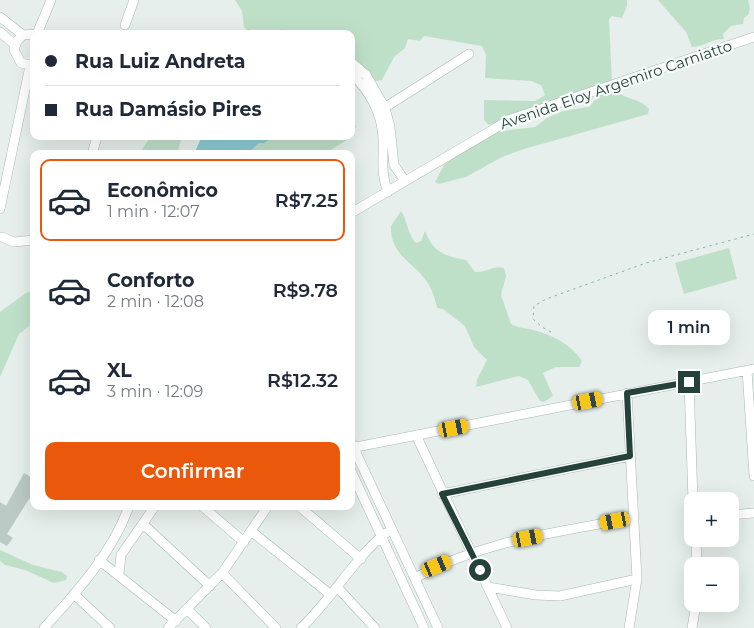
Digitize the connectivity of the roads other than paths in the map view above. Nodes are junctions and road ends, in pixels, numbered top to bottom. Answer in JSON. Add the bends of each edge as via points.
{"nodes":[{"id":1,"x":51,"y":0,"type":"edge"},
{"id":2,"x":134,"y":0,"type":"edge"},
{"id":3,"x":0,"y":17,"type":"edge"},
{"id":4,"x":125,"y":25,"type":"dead end"},
{"id":5,"x":39,"y":30,"type":"edge"},
{"id":6,"x":0,"y":32,"type":"edge"},
{"id":7,"x":30,"y":34,"type":"edge"},
{"id":8,"x":23,"y":35,"type":"junction"},
{"id":9,"x":754,"y":37,"type":"edge"},
{"id":10,"x":15,"y":45,"type":"junction"},
{"id":11,"x":469,"y":54,"type":"dead end"},
{"id":12,"x":30,"y":65,"type":"edge"},
{"id":13,"x":355,"y":65,"type":"edge"},
{"id":14,"x":30,"y":75,"type":"edge"},
{"id":15,"x":355,"y":77,"type":"edge"},
{"id":16,"x":385,"y":108,"type":"junction"},
{"id":17,"x":376,"y":113,"type":"junction"},
{"id":18,"x":405,"y":181,"type":"junction"},
{"id":19,"x":388,"y":192,"type":"junction"},
{"id":20,"x":0,"y":209,"type":"edge"},
{"id":21,"x":355,"y":210,"type":"edge"},
{"id":22,"x":1,"y":236,"type":"edge"},
{"id":23,"x":30,"y":240,"type":"edge"},
{"id":24,"x":751,"y":369,"type":"edge"},
{"id":25,"x":689,"y":382,"type":"junction"},
{"id":26,"x":627,"y":393,"type":"junction"},
{"id":27,"x":416,"y":435,"type":"junction"},
{"id":28,"x":355,"y":445,"type":"edge"},
{"id":29,"x":355,"y":452,"type":"edge"},
{"id":30,"x":630,"y":456,"type":"junction"},
{"id":31,"x":754,"y":476,"type":"edge"},
{"id":32,"x":355,"y":485,"type":"edge"},
{"id":33,"x":693,"y":492,"type":"edge"},
{"id":34,"x":442,"y":494,"type":"junction"},
{"id":35,"x":127,"y":510,"type":"edge"},
{"id":36,"x":153,"y":510,"type":"edge"},
{"id":37,"x":207,"y":510,"type":"edge"},
{"id":38,"x":265,"y":510,"type":"edge"},
{"id":39,"x":305,"y":510,"type":"edge"},
{"id":40,"x":754,"y":513,"type":"edge"},
{"id":41,"x":739,"y":514,"type":"edge"},
{"id":42,"x":632,"y":518,"type":"junction"},
{"id":43,"x":144,"y":525,"type":"junction"},
{"id":44,"x":392,"y":528,"type":"junction"},
{"id":45,"x":251,"y":531,"type":"junction"},
{"id":46,"x":381,"y":536,"type":"junction"},
{"id":47,"x":244,"y":542,"type":"junction"},
{"id":48,"x":471,"y":552,"type":"junction"},
{"id":49,"x":360,"y":559,"type":"junction"},
{"id":50,"x":99,"y":560,"type":"junction"},
{"id":51,"x":222,"y":573,"type":"junction"},
{"id":52,"x":119,"y":574,"type":"junction"},
{"id":53,"x":415,"y":578,"type":"junction"},
{"id":54,"x":637,"y":580,"type":"junction"},
{"id":55,"x":210,"y":586,"type":"junction"},
{"id":56,"x":488,"y":588,"type":"junction"},
{"id":57,"x":334,"y":592,"type":"junction"},
{"id":58,"x":74,"y":595,"type":"junction"},
{"id":59,"x":188,"y":610,"type":"junction"},
{"id":60,"x":695,"y":612,"type":"edge"},
{"id":61,"x":176,"y":621,"type":"junction"},
{"id":62,"x":44,"y":628,"type":"edge"},
{"id":63,"x":110,"y":628,"type":"edge"},
{"id":64,"x":168,"y":628,"type":"edge"},
{"id":65,"x":206,"y":628,"type":"edge"},
{"id":66,"x":276,"y":628,"type":"edge"},
{"id":67,"x":302,"y":628,"type":"edge"},
{"id":68,"x":375,"y":628,"type":"edge"},
{"id":69,"x":424,"y":628,"type":"edge"},
{"id":70,"x":437,"y":628,"type":"edge"},
{"id":71,"x":507,"y":628,"type":"edge"},
{"id":72,"x":629,"y":628,"type":"edge"},
{"id":73,"x":692,"y":628,"type":"edge"}],
"edges":[{"from":1,"to":5,"type":"street"},
{"from":2,"to":4,"type":"street"},
{"from":3,"to":8,"type":"street"},
{"from":6,"to":10,"type":"street"},
{"from":7,"to":8,"type":"street"},
{"from":8,"to":10,"type":"street"},
{"from":9,"to":18,"type":"street","name":"Avenida Eloy Argemiro Carniatto","via":[[511,119]]},
{"from":10,"to":12,"type":"street","via":[[18,59]]},
{"from":11,"to":16,"type":"street"},
{"from":13,"to":16,"type":"street","via":[[366,75]]},
{"from":14,"to":20,"type":"street"},
{"from":15,"to":17,"type":"street","via":[[373,101]]},
{"from":16,"to":17,"type":"street"},
{"from":16,"to":18,"type":"street","via":[[394,165]]},
{"from":17,"to":19,"type":"street","via":[[383,138],[381,171]]},
{"from":18,"to":19,"type":"street","name":"Avenida Eloy Argemiro Carniatto"},
{"from":19,"to":21,"type":"street","name":"Avenida Eloy Argemiro Carniatto"},
{"from":22,"to":23,"type":"street","via":[[14,242]]},
{"from":24,"to":25,"type":"street"},
{"from":24,"to":31,"type":"street"},
{"from":25,"to":26,"type":"street"},
{"from":25,"to":33,"type":"street"},
{"from":26,"to":27,"type":"street"},
{"from":26,"to":30,"type":"street"},
{"from":27,"to":28,"type":"street"},
{"from":27,"to":34,"type":"street"},
{"from":29,"to":44,"type":"street"},
{"from":30,"to":34,"type":"street"},
{"from":30,"to":42,"type":"street"},
{"from":32,"to":46,"type":"street"},
{"from":34,"to":48,"type":"street"},
{"from":35,"to":50,"type":"street","via":[[117,534]]},
{"from":36,"to":43,"type":"street"},
{"from":37,"to":47,"type":"street"},
{"from":38,"to":45,"type":"street"},
{"from":39,"to":49,"type":"street"},
{"from":40,"to":41,"type":"street"},
{"from":42,"to":48,"type":"street","via":[[494,544]]},
{"from":42,"to":54,"type":"street"},
{"from":43,"to":52,"type":"street","via":[[121,555]]},
{"from":43,"to":55,"type":"street"},
{"from":44,"to":46,"type":"street"},
{"from":44,"to":53,"type":"street"},
{"from":45,"to":47,"type":"street"},
{"from":45,"to":57,"type":"street"},
{"from":46,"to":49,"type":"street"},
{"from":46,"to":69,"type":"street"},
{"from":47,"to":51,"type":"street"},
{"from":48,"to":53,"type":"street"},
{"from":48,"to":56,"type":"street"},
{"from":49,"to":57,"type":"street"},
{"from":50,"to":52,"type":"street"},
{"from":50,"to":58,"type":"street"},
{"from":51,"to":55,"type":"street"},
{"from":51,"to":66,"type":"street"},
{"from":52,"to":61,"type":"street"},
{"from":53,"to":70,"type":"street"},
{"from":54,"to":56,"type":"street","via":[[560,596]]},
{"from":54,"to":72,"type":"street"},
{"from":55,"to":59,"type":"street"},
{"from":56,"to":71,"type":"street"},
{"from":57,"to":67,"type":"street"},
{"from":57,"to":68,"type":"street"},
{"from":58,"to":62,"type":"street"},
{"from":58,"to":63,"type":"street"},
{"from":59,"to":61,"type":"street"},
{"from":59,"to":65,"type":"street"},
{"from":60,"to":73,"type":"street"},
{"from":61,"to":64,"type":"street"}]}
